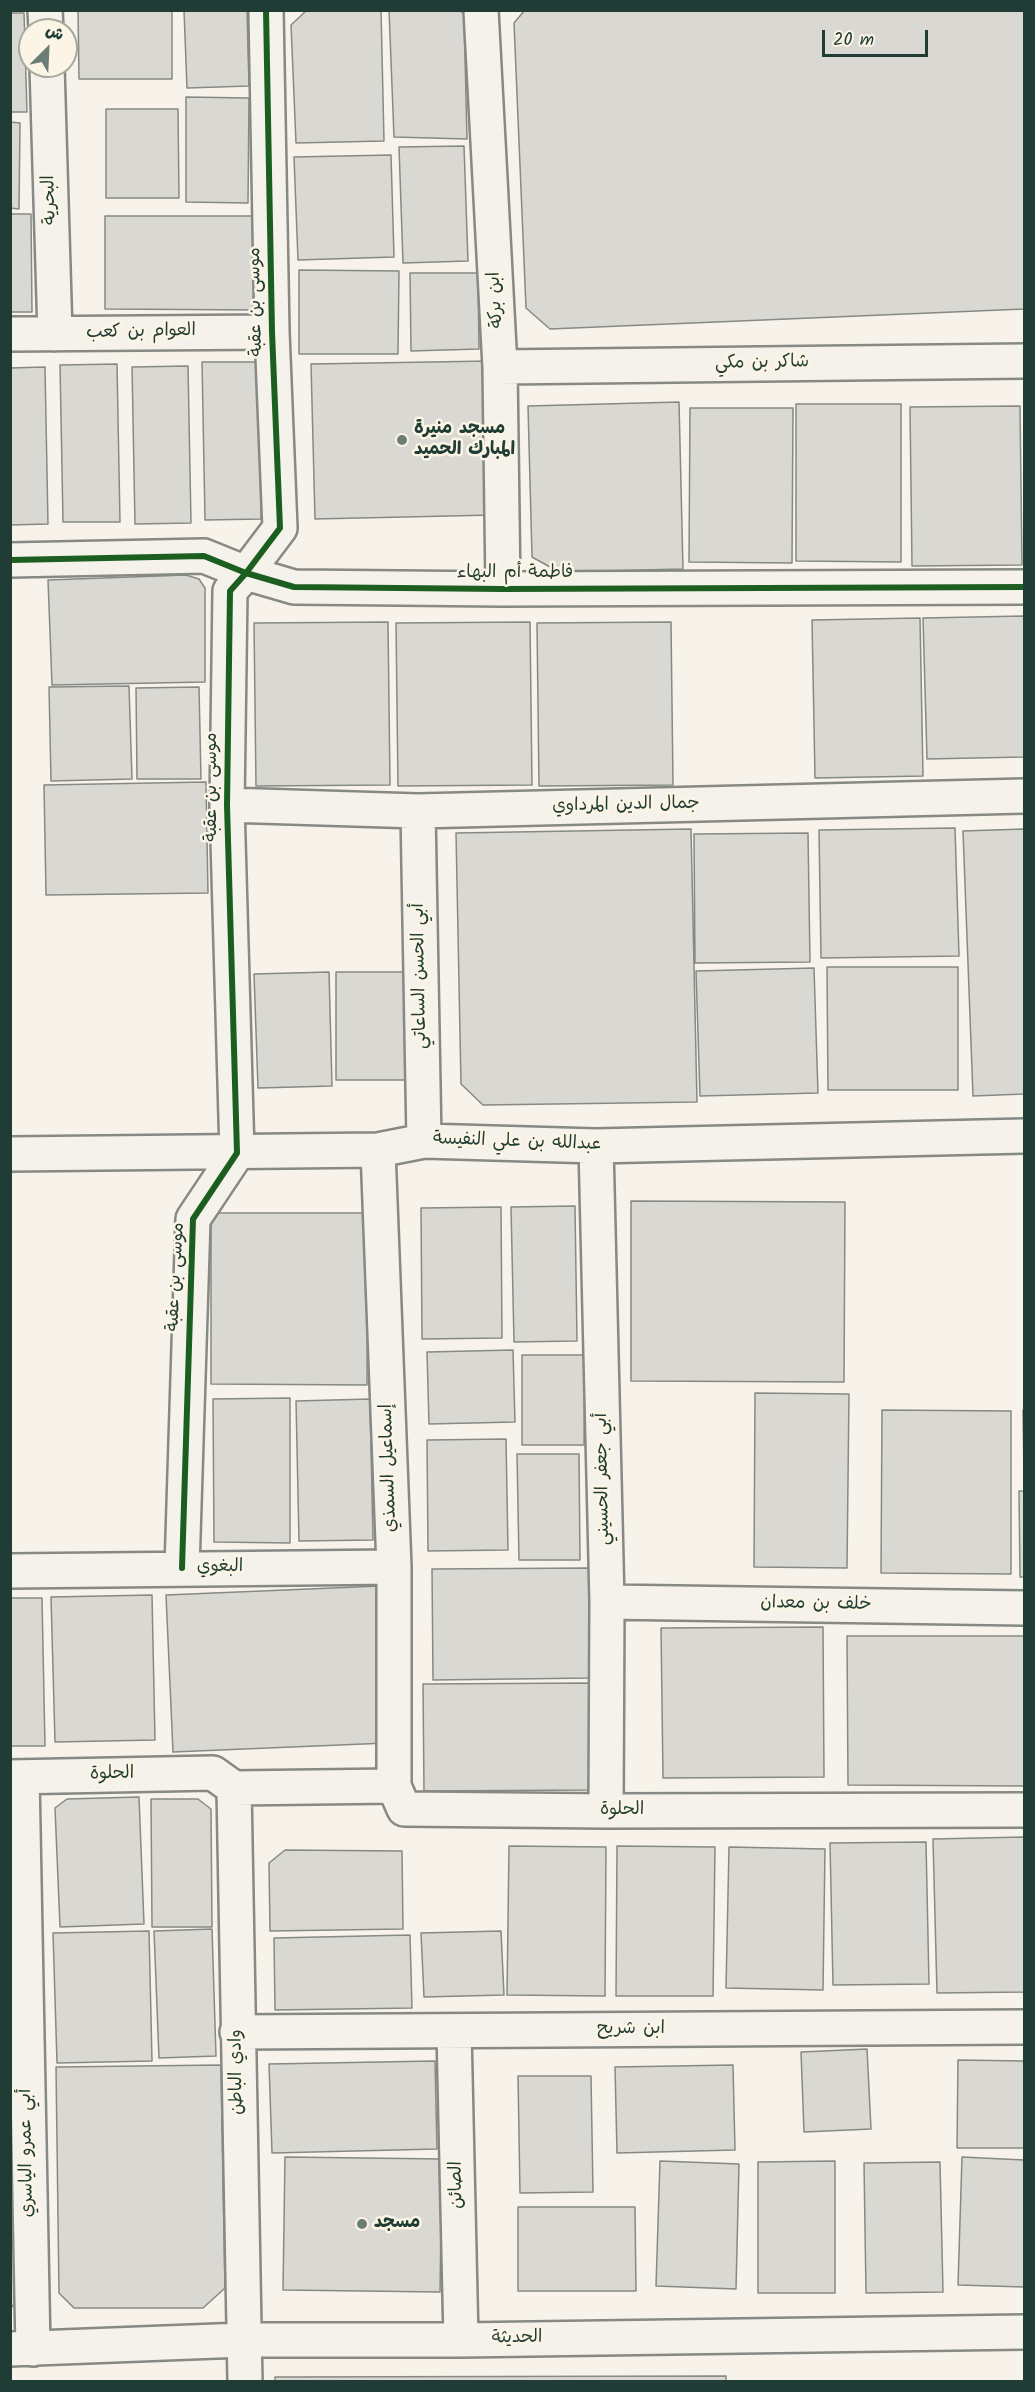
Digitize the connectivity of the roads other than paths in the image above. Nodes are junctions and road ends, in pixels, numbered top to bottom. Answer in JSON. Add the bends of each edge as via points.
{"nodes":[{"id":1,"x":266,"y":10,"type":"edge"},
{"id":2,"x":481,"y":10,"type":"edge"},
{"id":3,"x":47,"y":78,"type":"edge"},
{"id":4,"x":272,"y":332,"type":"junction"},
{"id":5,"x":10,"y":334,"type":"edge"},
{"id":6,"x":55,"y":334,"type":"junction"},
{"id":7,"x":1024,"y":361,"type":"edge"},
{"id":8,"x":500,"y":367,"type":"junction"},
{"id":9,"x":10,"y":560,"type":"edge"},
{"id":10,"x":246,"y":573,"type":"junction"},
{"id":11,"x":1024,"y":587,"type":"edge"},
{"id":12,"x":503,"y":589,"type":"junction"},
{"id":13,"x":1024,"y":796,"type":"edge"},
{"id":14,"x":227,"y":805,"type":"junction"},
{"id":15,"x":418,"y":811,"type":"junction"},
{"id":16,"x":1024,"y":1136,"type":"edge"},
{"id":17,"x":424,"y":1141,"type":"junction"},
{"id":18,"x":596,"y":1146,"type":"junction"},
{"id":19,"x":378,"y":1150,"type":"junction"},
{"id":20,"x":237,"y":1153,"type":"junction"},
{"id":21,"x":10,"y":1154,"type":"edge"},
{"id":22,"x":394,"y":1567,"type":"junction"},
{"id":23,"x":182,"y":1568,"type":"junction"},
{"id":24,"x":10,"y":1571,"type":"edge"},
{"id":25,"x":607,"y":1602,"type":"junction"},
{"id":26,"x":1024,"y":1608,"type":"edge"},
{"id":27,"x":16,"y":1777,"type":"edge"},
{"id":28,"x":224,"y":1781,"type":"junction"},
{"id":29,"x":394,"y":1786,"type":"junction"},
{"id":30,"x":1024,"y":1810,"type":"edge"},
{"id":31,"x":606,"y":1812,"type":"junction"},
{"id":32,"x":17,"y":1988,"type":"edge"},
{"id":33,"x":1024,"y":2027,"type":"edge"},
{"id":34,"x":454,"y":2031,"type":"junction"},
{"id":35,"x":237,"y":2032,"type":"junction"},
{"id":36,"x":1024,"y":2332,"type":"edge"},
{"id":37,"x":243,"y":2340,"type":"junction"},
{"id":38,"x":461,"y":2340,"type":"junction"},
{"id":39,"x":22,"y":2349,"type":"edge"},
{"id":40,"x":245,"y":2382,"type":"edge"}],
"edges":[{"from":1,"to":4,"type":"street","name":"موسى بن عقبة"},
{"from":2,"to":8,"type":"street","name":"ابن بركة"},
{"from":3,"to":6,"type":"street","name":"البحرية"},
{"from":4,"to":6,"type":"street","name":"العوام بن كعب"},
{"from":4,"to":10,"type":"street","name":"موسى بن عقبة","via":[[280,528]]},
{"from":5,"to":6,"type":"street","name":"العوام بن كعب"},
{"from":7,"to":8,"type":"street","name":"شاكر بن مكي"},
{"from":8,"to":12,"type":"street","name":"ابن بركة"},
{"from":9,"to":10,"type":"street","name":"فاطمة أم البهاء","via":[[204,556]]},
{"from":10,"to":12,"type":"street","name":"فاطمة أم البهاء","via":[[294,587]]},
{"from":10,"to":14,"type":"street","name":"موسى بن عقبة","via":[[230,591]]},
{"from":11,"to":12,"type":"street","name":"فاطمة أم البهاء"},
{"from":13,"to":15,"type":"street","name":"جمال الدين المرداوي"},
{"from":14,"to":15,"type":"street","name":"جمال الدين المرداوي"},
{"from":14,"to":20,"type":"street","name":"موسى بن عقبة"},
{"from":15,"to":17,"type":"street","name":"أبي الحسن الساعاتي"},
{"from":16,"to":18,"type":"street","name":"عبدالله بن علي النفيسة"},
{"from":17,"to":18,"type":"street","name":"عبدالله بن علي النفيسة"},
{"from":17,"to":19,"type":"street","name":"عبدالله بن علي النفيسة"},
{"from":18,"to":25,"type":"street","name":"أبي جعفر الحسيني"},
{"from":19,"to":20,"type":"street","name":"عبدالله بن علي النفيسة"},
{"from":19,"to":22,"type":"street","name":"إسماعيل السمذي"},
{"from":20,"to":21,"type":"street","name":"عبدالله بن علي النفيسة"},
{"from":20,"to":23,"type":"street","name":"موسى بن عقبة","via":[[193,1219]]},
{"from":22,"to":23,"type":"street","name":"البغوي"},
{"from":22,"to":29,"type":"street","name":"إسماعيل السمذي"},
{"from":23,"to":24,"type":"street","name":"البغوي"},
{"from":25,"to":26,"type":"street","name":"خلف بن معدان"},
{"from":25,"to":31,"type":"street","name":"أبي جعفر الحسيني"},
{"from":27,"to":28,"type":"street","name":"الحلوة"},
{"from":27,"to":32,"type":"street","name":"أبي عمرو الياسري"},
{"from":28,"to":29,"type":"street","name":"الحلوة"},
{"from":28,"to":35,"type":"street","name":"وادي الباطن"},
{"from":29,"to":31,"type":"street","name":"الحلوة","via":[[404,1809]]},
{"from":30,"to":31,"type":"street","name":"الحلوة"},
{"from":32,"to":39,"type":"street","name":"أبي عمرو الياسري"},
{"from":33,"to":34,"type":"street","name":"ابن شريح"},
{"from":34,"to":35,"type":"street","name":"ابن شريح"},
{"from":34,"to":38,"type":"street","name":"الصائن"},
{"from":35,"to":37,"type":"street","name":"وادي الباطن"},
{"from":36,"to":38,"type":"street","name":"الحديثة"},
{"from":37,"to":38,"type":"street","name":"الحديثة"},
{"from":37,"to":39,"type":"street","name":"الحديثة"},
{"from":37,"to":40,"type":"street","name":"وادي الباطن"}]}
